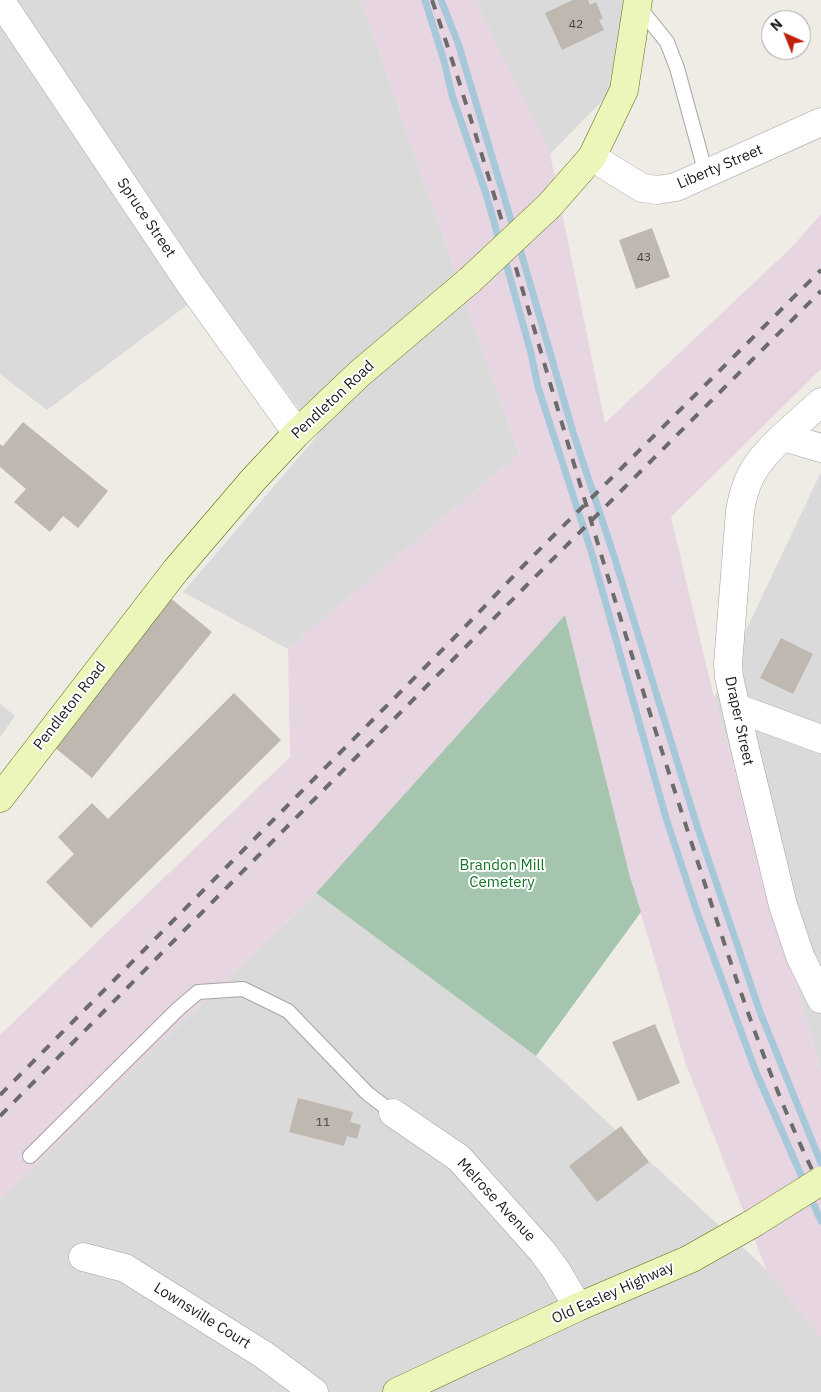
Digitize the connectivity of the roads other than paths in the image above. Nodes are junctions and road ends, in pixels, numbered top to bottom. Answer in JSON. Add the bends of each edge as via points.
{"nodes":[{"id":1,"x":0,"y":0,"type":"edge"},
{"id":2,"x":637,"y":2,"type":"edge"},
{"id":3,"x":821,"y":122,"type":"edge"},
{"id":4,"x":592,"y":157,"type":"junction"},
{"id":5,"x":706,"y":174,"type":"junction"},
{"id":6,"x":821,"y":402,"type":"edge"},
{"id":7,"x":296,"y":433,"type":"junction"},
{"id":8,"x":784,"y":437,"type":"junction"},
{"id":9,"x":821,"y":448,"type":"edge"},
{"id":10,"x":737,"y":708,"type":"junction"},
{"id":11,"x":821,"y":739,"type":"edge"},
{"id":12,"x":0,"y":798,"type":"edge"},
{"id":13,"x":821,"y":999,"type":"edge"},
{"id":14,"x":393,"y":1113,"type":"joint"},
{"id":15,"x":30,"y":1156,"type":"dead end"},
{"id":16,"x":821,"y":1181,"type":"edge"},
{"id":17,"x":83,"y":1257,"type":"dead end"},
{"id":18,"x":578,"y":1307,"type":"junction"},
{"id":19,"x":314,"y":1392,"type":"edge"},
{"id":20,"x":398,"y":1392,"type":"edge"}],
"edges":[{"from":1,"to":7,"type":"street","name":"Spruce Street","via":[[190,284]]},
{"from":2,"to":4,"type":"street","name":"Pendleton Road","via":[[624,90]]},
{"from":2,"to":5,"type":"lane","via":[[667,42],[678,68]]},
{"from":3,"to":5,"type":"street","name":"Liberty Street"},
{"from":4,"to":5,"type":"street","name":"Liberty Street","via":[[642,188],[676,187]]},
{"from":4,"to":7,"type":"street","name":"Pendleton Road","bridge":true,"via":[[550,205],[470,280],[359,374]]},
{"from":6,"to":8,"type":"street","name":"Draper Street"},
{"from":7,"to":12,"type":"street","name":"Pendleton Road","via":[[176,570]]},
{"from":8,"to":9,"type":"street"},
{"from":8,"to":10,"type":"street","name":"Draper Street","via":[[762,458],[750,477],[740,510],[728,664]]},
{"from":10,"to":11,"type":"street"},
{"from":10,"to":13,"type":"street","name":"Draper Street","via":[[783,906],[800,956]]},
{"from":14,"to":15,"type":"lane","via":[[367,1093],[288,1011],[243,989],[198,992]]},
{"from":14,"to":18,"type":"street","name":"Melrose Avenue","via":[[459,1158],[542,1250]]},
{"from":16,"to":18,"type":"street","name":"Old Easley Highway","bridge":true,"via":[[690,1259]]},
{"from":17,"to":19,"type":"street","name":"Lownsville Court","via":[[125,1268],[264,1355]]},
{"from":18,"to":20,"type":"street","name":"Old Easley Highway"}]}
